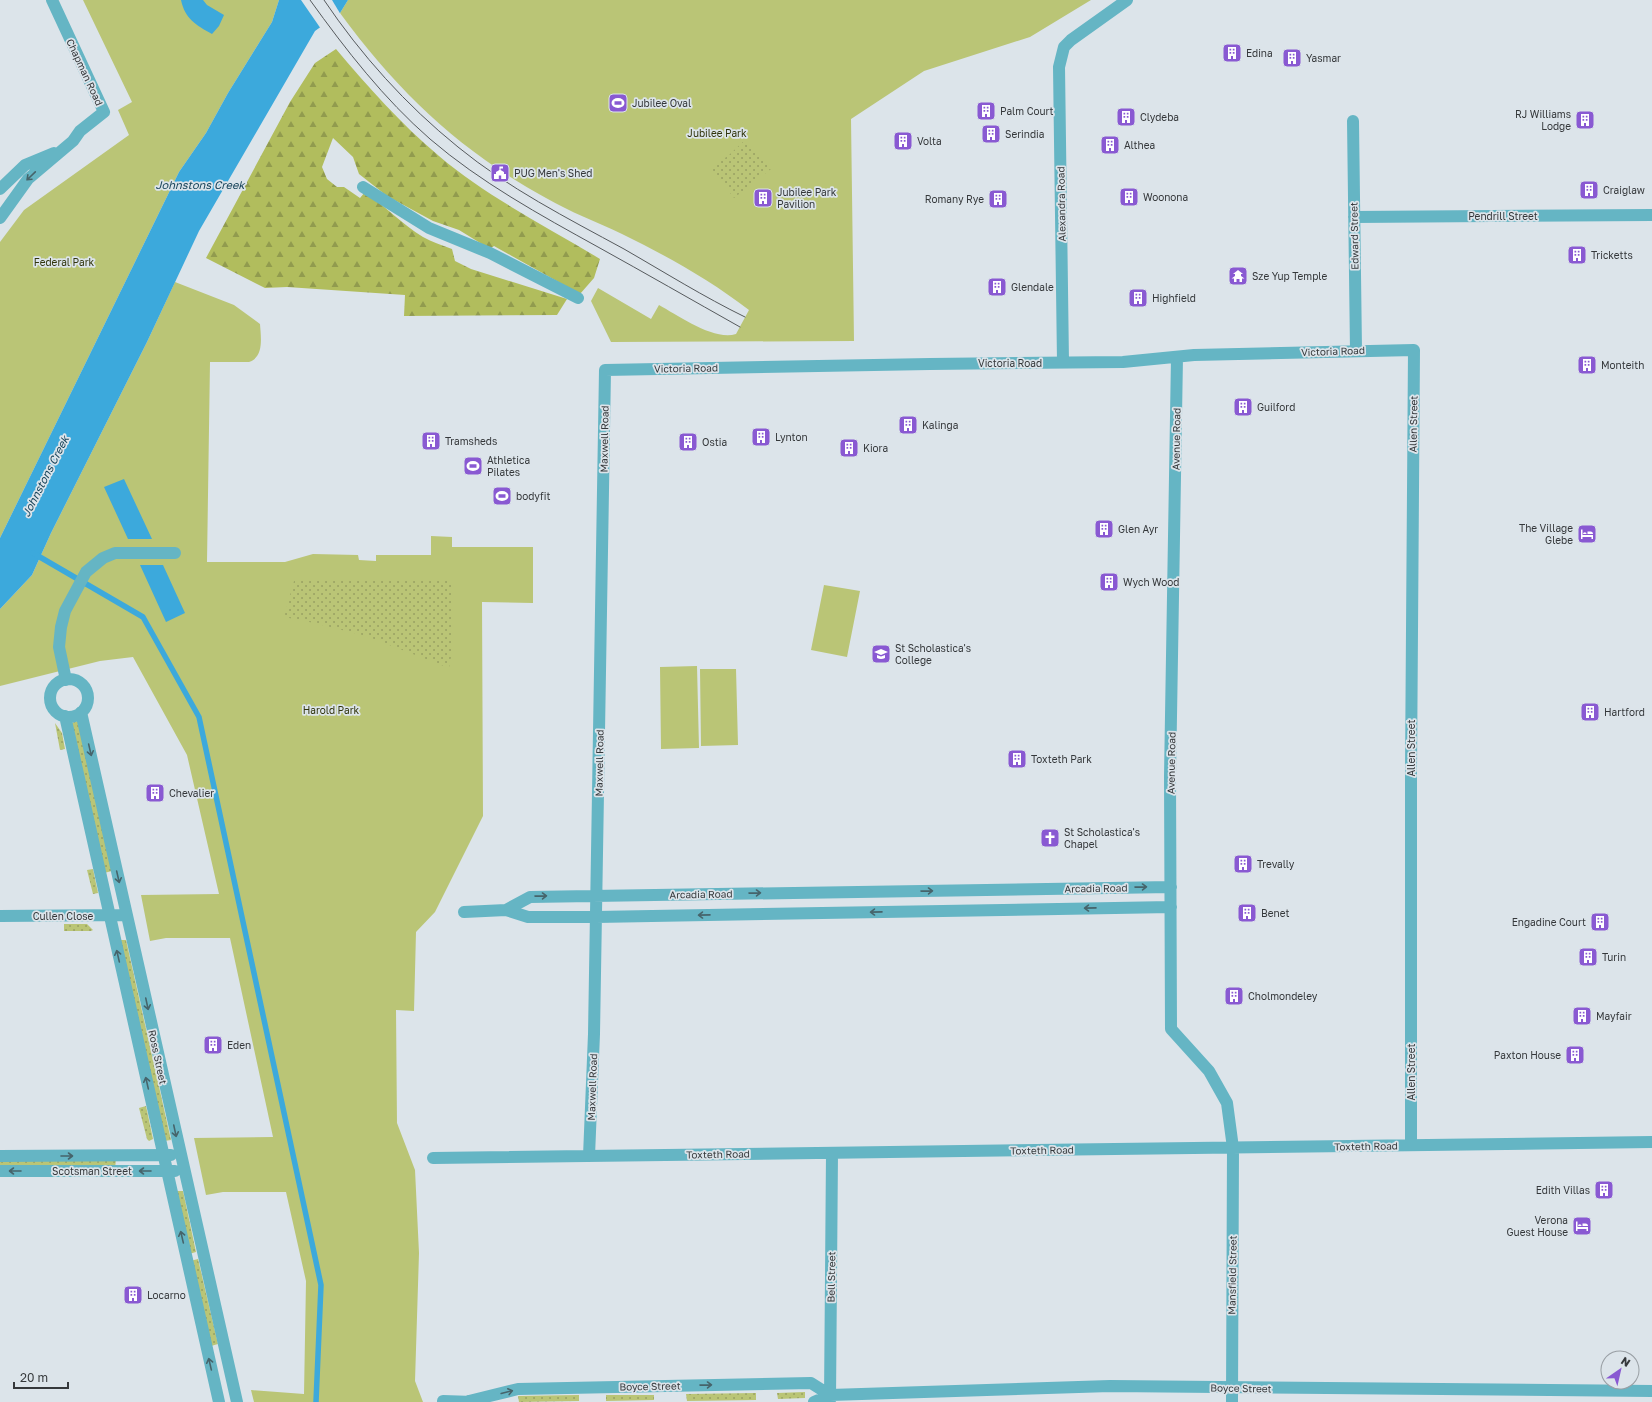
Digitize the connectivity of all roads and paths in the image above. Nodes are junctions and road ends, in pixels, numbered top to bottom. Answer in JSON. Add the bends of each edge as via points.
{"nodes":[{"id":1,"x":52,"y":0,"type":"edge"},
{"id":2,"x":1127,"y":0,"type":"edge"},
{"id":3,"x":1353,"y":121,"type":"dead end"},
{"id":4,"x":60,"y":150,"type":"junction"},
{"id":5,"x":363,"y":186,"type":"dead end"},
{"id":6,"x":0,"y":189,"type":"edge"},
{"id":7,"x":1652,"y":215,"type":"edge"},
{"id":8,"x":1354,"y":217,"type":"junction"},
{"id":9,"x":0,"y":218,"type":"edge"},
{"id":10,"x":578,"y":298,"type":"dead end"},
{"id":11,"x":1356,"y":350,"type":"junction"},
{"id":12,"x":1414,"y":350,"type":"joint"},
{"id":13,"x":1177,"y":357,"type":"junction"},
{"id":14,"x":1063,"y":362,"type":"junction"},
{"id":15,"x":605,"y":370,"type":"joint"},
{"id":16,"x":175,"y":552,"type":"dead end"},
{"id":17,"x":66,"y":680,"type":"junction"},
{"id":18,"x":81,"y":712,"type":"junction"},
{"id":19,"x":65,"y":716,"type":"junction"},
{"id":20,"x":1171,"y":887,"type":"junction"},
{"id":21,"x":1021,"y":889,"type":"junction"},
{"id":22,"x":900,"y":891,"type":"junction"},
{"id":23,"x":597,"y":896,"type":"junction"},
{"id":24,"x":1171,"y":907,"type":"junction"},
{"id":25,"x":1022,"y":909,"type":"junction"},
{"id":26,"x":506,"y":910,"type":"junction"},
{"id":27,"x":900,"y":911,"type":"junction"},
{"id":28,"x":464,"y":912,"type":"dead end"},
{"id":29,"x":109,"y":915,"type":"junction"},
{"id":30,"x":127,"y":915,"type":"junction"},
{"id":31,"x":0,"y":916,"type":"edge"},
{"id":32,"x":596,"y":917,"type":"junction"},
{"id":33,"x":1652,"y":1142,"type":"edge"},
{"id":34,"x":1411,"y":1145,"type":"junction"},
{"id":35,"x":1233,"y":1148,"type":"junction"},
{"id":36,"x":832,"y":1153,"type":"junction"},
{"id":37,"x":163,"y":1155,"type":"junction"},
{"id":38,"x":180,"y":1155,"type":"junction"},
{"id":39,"x":0,"y":1156,"type":"edge"},
{"id":40,"x":589,"y":1156,"type":"junction"},
{"id":41,"x":433,"y":1158,"type":"dead end"},
{"id":42,"x":0,"y":1171,"type":"edge"},
{"id":43,"x":167,"y":1171,"type":"junction"},
{"id":44,"x":184,"y":1172,"type":"junction"},
{"id":45,"x":1231,"y":1388,"type":"junction"},
{"id":46,"x":1652,"y":1391,"type":"edge"},
{"id":47,"x":830,"y":1398,"type":"edge"},
{"id":48,"x":219,"y":1402,"type":"edge"},
{"id":49,"x":237,"y":1402,"type":"edge"},
{"id":50,"x":443,"y":1402,"type":"edge"},
{"id":51,"x":471,"y":1402,"type":"edge"},
{"id":52,"x":814,"y":1402,"type":"edge"},
{"id":53,"x":1232,"y":1402,"type":"edge"}],
"edges":[{"from":1,"to":4,"type":"street","name":"Chapman Road","via":[[104,112]]},
{"from":2,"to":14,"type":"street","name":"Alexandra Road","via":[[1078,34],[1064,47],[1059,67]]},
{"from":3,"to":8,"type":"street","name":"Edward Street"},
{"from":4,"to":6,"type":"street","name":"Chapman Road","via":[[24,165]]},
{"from":4,"to":9,"type":"street","name":"Chapman Road","one_way":true,"via":[[28,179]]},
{"from":5,"to":10,"type":"street","via":[[429,228],[490,253]]},
{"from":7,"to":8,"type":"street","name":"Pendrill Street"},
{"from":8,"to":11,"type":"street","name":"Edward Street"},
{"from":11,"to":12,"type":"street","name":"Victoria Road"},
{"from":11,"to":13,"type":"street","name":"Victoria Road"},
{"from":12,"to":34,"type":"street","name":"Allen Street"},
{"from":13,"to":14,"type":"street","name":"Victoria Road","via":[[1123,362]]},
{"from":13,"to":20,"type":"street","name":"Avenue Road","via":[[1170,776]]},
{"from":14,"to":15,"type":"street","name":"Victoria Road"},
{"from":15,"to":23,"type":"street","name":"Maxwell Road"},
{"from":16,"to":17,"type":"street","via":[[115,553],[102,558],[86,572],[65,612],[59,634],[60,654]]},
{"from":17,"to":18,"type":"street","via":[[77,681],[85,688],[88,699]]},
{"from":17,"to":19,"type":"street","name":"Ross Street","via":[[56,685],[51,695],[53,706]]},
{"from":18,"to":19,"type":"street"},
{"from":18,"to":30,"type":"street","name":"Ross Street","one_way":true},
{"from":19,"to":29,"type":"street","name":"Ross Street"},
{"from":21,"to":20,"type":"street","name":"Arcadia Road","one_way":true},
{"from":20,"to":24,"type":"street","name":"Avenue Road"},
{"from":22,"to":21,"type":"street","name":"Arcadia Road","one_way":true},
{"from":21,"to":25,"type":"street"},
{"from":23,"to":22,"type":"street","name":"Arcadia Road","one_way":true},
{"from":22,"to":27,"type":"street"},
{"from":26,"to":23,"type":"street","name":"Arcadia Road","one_way":true,"via":[[530,897]]},
{"from":23,"to":32,"type":"street","name":"Maxwell Road"},
{"from":24,"to":25,"type":"street","name":"Arcadia Road","one_way":true},
{"from":24,"to":35,"type":"street","name":"Avenue Road","via":[[1171,1029],[1209,1070],[1227,1102]]},
{"from":25,"to":27,"type":"street","name":"Arcadia Road"},
{"from":26,"to":28,"type":"street","name":"Arcadia Road"},
{"from":26,"to":32,"type":"street","name":"Arcadia Road","via":[[528,917]]},
{"from":27,"to":32,"type":"street","name":"Arcadia Road","one_way":true},
{"from":29,"to":30,"type":"street","name":"Cullen Close"},
{"from":29,"to":31,"type":"street","name":"Cullen Close"},
{"from":37,"to":29,"type":"street","name":"Ross Street","one_way":true},
{"from":30,"to":38,"type":"street","name":"Ross Street","one_way":true},
{"from":32,"to":40,"type":"street","name":"Maxwell Road"},
{"from":33,"to":34,"type":"street","name":"Toxteth Road"},
{"from":34,"to":35,"type":"street","name":"Toxteth Road"},
{"from":35,"to":36,"type":"street","name":"Toxteth Road"},
{"from":35,"to":45,"type":"street","name":"Mansfield Street"},
{"from":36,"to":40,"type":"street","name":"Toxteth Road"},
{"from":36,"to":47,"type":"street","name":"Bell Street"},
{"from":37,"to":38,"type":"street","name":"Scotsman Street"},
{"from":39,"to":37,"type":"street","name":"Scotsman Street","one_way":true},
{"from":37,"to":43,"type":"street","name":"Ross Street"},
{"from":38,"to":44,"type":"street","name":"Ross Street"},
{"from":40,"to":41,"type":"street","name":"Toxteth Road"},
{"from":43,"to":42,"type":"street","name":"Scotsman Street","one_way":true},
{"from":43,"to":44,"type":"street","name":"Scotsman Street"},
{"from":48,"to":43,"type":"street","name":"Ross Street","one_way":true},
{"from":44,"to":49,"type":"street","name":"Ross Street"},
{"from":45,"to":46,"type":"street","name":"Boyce Street"},
{"from":45,"to":47,"type":"street","name":"Boyce Street","via":[[1110,1386]]},
{"from":45,"to":53,"type":"street","name":"Mansfield Street"},
{"from":51,"to":47,"type":"street","name":"Boyce Street","one_way":true,"via":[[518,1389],[811,1383]]},
{"from":47,"to":52,"type":"street","name":"Boyce Street"},
{"from":50,"to":51,"type":"street","name":"Boyce Street"}]}
